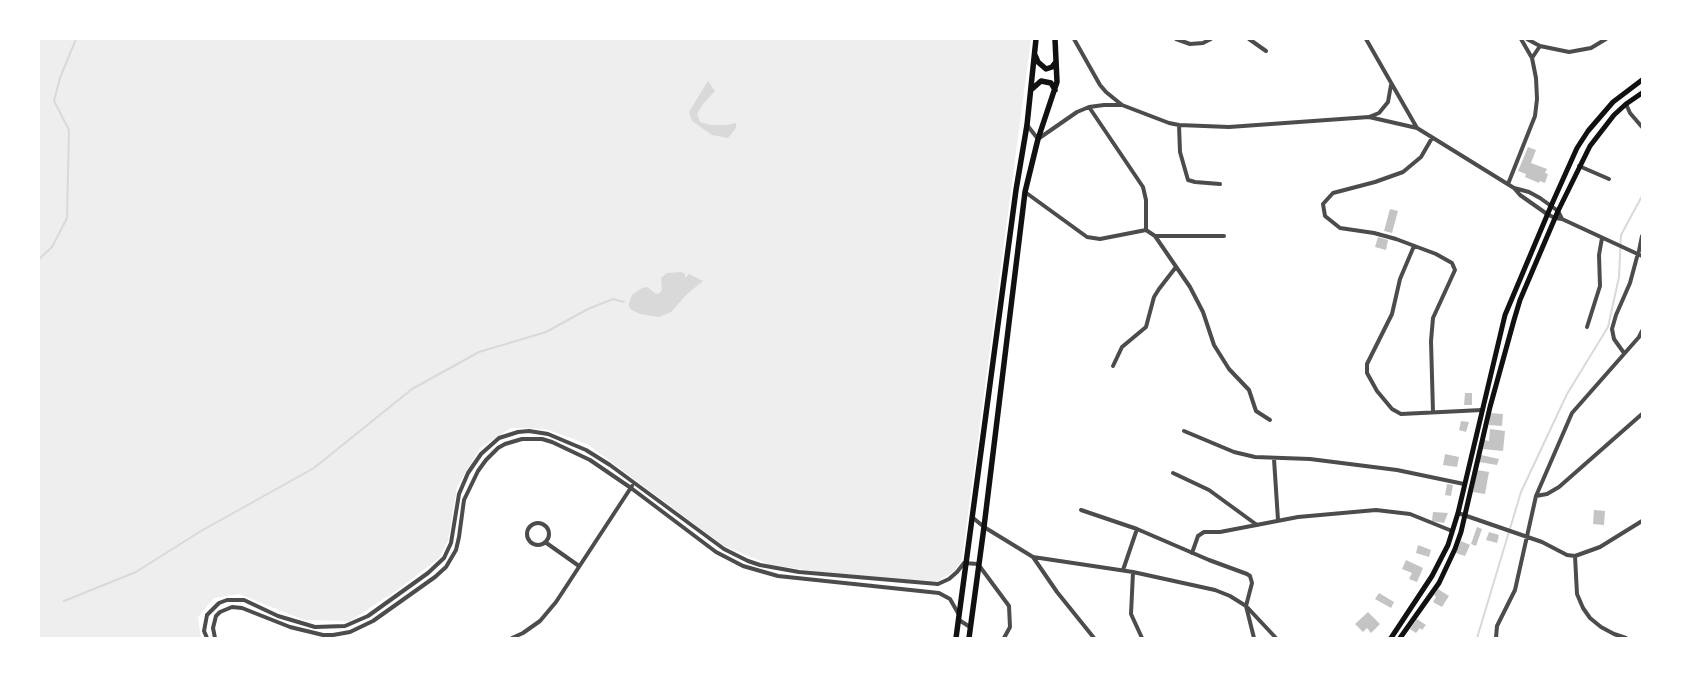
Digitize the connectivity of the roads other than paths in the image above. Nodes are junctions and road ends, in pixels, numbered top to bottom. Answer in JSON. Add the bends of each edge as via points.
{"nodes":[{"id":1,"x":1036,"y":39,"type":"edge"},
{"id":2,"x":1055,"y":39,"type":"edge"},
{"id":3,"x":1074,"y":39,"type":"edge"},
{"id":4,"x":1176,"y":39,"type":"edge"},
{"id":5,"x":1211,"y":39,"type":"edge"},
{"id":6,"x":1249,"y":39,"type":"edge"},
{"id":7,"x":1366,"y":39,"type":"edge"},
{"id":8,"x":1521,"y":39,"type":"edge"},
{"id":9,"x":1527,"y":39,"type":"edge"},
{"id":10,"x":1606,"y":39,"type":"edge"},
{"id":11,"x":1540,"y":46,"type":"junction"},
{"id":12,"x":1034,"y":51,"type":"junction"},
{"id":13,"x":1266,"y":51,"type":"dead end"},
{"id":14,"x":1532,"y":58,"type":"junction"},
{"id":15,"x":1056,"y":62,"type":"junction"},
{"id":16,"x":1642,"y":80,"type":"edge"},
{"id":17,"x":1391,"y":84,"type":"junction"},
{"id":18,"x":1032,"y":90,"type":"junction"},
{"id":19,"x":1055,"y":90,"type":"junction"},
{"id":20,"x":1642,"y":92,"type":"edge"},
{"id":21,"x":1626,"y":104,"type":"junction"},
{"id":22,"x":1122,"y":106,"type":"junction"},
{"id":23,"x":1089,"y":107,"type":"junction"},
{"id":24,"x":1369,"y":117,"type":"junction"},
{"id":25,"x":1027,"y":125,"type":"junction"},
{"id":26,"x":1179,"y":125,"type":"junction"},
{"id":27,"x":1642,"y":127,"type":"edge"},
{"id":28,"x":1417,"y":128,"type":"junction"},
{"id":29,"x":1432,"y":138,"type":"junction"},
{"id":30,"x":1038,"y":139,"type":"junction"},
{"id":31,"x":1579,"y":166,"type":"junction"},
{"id":32,"x":1609,"y":179,"type":"dead end"},
{"id":33,"x":1220,"y":184,"type":"dead end"},
{"id":34,"x":1508,"y":184,"type":"junction"},
{"id":35,"x":1514,"y":188,"type":"junction"},
{"id":36,"x":1025,"y":192,"type":"junction"},
{"id":37,"x":1551,"y":206,"type":"junction"},
{"id":38,"x":1558,"y":211,"type":"junction"},
{"id":39,"x":1547,"y":214,"type":"junction"},
{"id":40,"x":1555,"y":218,"type":"junction"},
{"id":41,"x":1562,"y":219,"type":"junction"},
{"id":42,"x":1146,"y":230,"type":"junction"},
{"id":43,"x":1156,"y":236,"type":"junction"},
{"id":44,"x":1224,"y":236,"type":"dead end"},
{"id":45,"x":1642,"y":236,"type":"edge"},
{"id":46,"x":1602,"y":238,"type":"junction"},
{"id":47,"x":1414,"y":246,"type":"junction"},
{"id":48,"x":1639,"y":251,"type":"dead end"},
{"id":49,"x":1640,"y":257,"type":"edge"},
{"id":50,"x":1176,"y":267,"type":"junction"},
{"id":51,"x":1587,"y":328,"type":"dead end"},
{"id":52,"x":1642,"y":331,"type":"edge"},
{"id":53,"x":1624,"y":353,"type":"junction"},
{"id":54,"x":1113,"y":366,"type":"dead end"},
{"id":55,"x":1482,"y":410,"type":"junction"},
{"id":56,"x":1433,"y":412,"type":"junction"},
{"id":57,"x":1642,"y":414,"type":"edge"},
{"id":58,"x":1270,"y":420,"type":"dead end"},
{"id":59,"x":1184,"y":431,"type":"dead end"},
{"id":60,"x":1274,"y":458,"type":"junction"},
{"id":61,"x":1173,"y":473,"type":"dead end"},
{"id":62,"x":634,"y":482,"type":"junction"},
{"id":63,"x":1464,"y":484,"type":"junction"},
{"id":64,"x":631,"y":488,"type":"junction"},
{"id":65,"x":1536,"y":496,"type":"junction"},
{"id":66,"x":1081,"y":510,"type":"dead end"},
{"id":67,"x":1458,"y":513,"type":"junction"},
{"id":68,"x":1465,"y":516,"type":"junction"},
{"id":69,"x":972,"y":517,"type":"junction"},
{"id":70,"x":1278,"y":520,"type":"junction"},
{"id":71,"x":1642,"y":521,"type":"edge"},
{"id":72,"x":1257,"y":525,"type":"junction"},
{"id":73,"x":984,"y":527,"type":"junction"},
{"id":74,"x":1137,"y":529,"type":"junction"},
{"id":75,"x":1452,"y":531,"type":"junction"},
{"id":76,"x":1526,"y":538,"type":"junction"},
{"id":77,"x":711,"y":539,"type":"junction"},
{"id":78,"x":545,"y":542,"type":"junction"},
{"id":79,"x":707,"y":544,"type":"junction"},
{"id":80,"x":1192,"y":553,"type":"junction"},
{"id":81,"x":1574,"y":556,"type":"junction"},
{"id":82,"x":1033,"y":557,"type":"junction"},
{"id":83,"x":966,"y":562,"type":"junction"},
{"id":84,"x":978,"y":564,"type":"junction"},
{"id":85,"x":579,"y":566,"type":"junction"},
{"id":86,"x":436,"y":567,"type":"junction"},
{"id":87,"x":1123,"y":570,"type":"junction"},
{"id":88,"x":441,"y":572,"type":"junction"},
{"id":89,"x":799,"y":572,"type":"junction"},
{"id":90,"x":1133,"y":572,"type":"junction"},
{"id":91,"x":860,"y":577,"type":"junction"},
{"id":92,"x":799,"y":579,"type":"junction"},
{"id":93,"x":859,"y":585,"type":"junction"},
{"id":94,"x":1246,"y":606,"type":"junction"},
{"id":95,"x":959,"y":620,"type":"junction"},
{"id":96,"x":970,"y":627,"type":"junction"},
{"id":97,"x":207,"y":638,"type":"edge"},
{"id":98,"x":215,"y":638,"type":"edge"},
{"id":99,"x":512,"y":638,"type":"edge"},
{"id":100,"x":956,"y":638,"type":"edge"},
{"id":101,"x":969,"y":638,"type":"edge"},
{"id":102,"x":1004,"y":638,"type":"edge"},
{"id":103,"x":1094,"y":638,"type":"edge"},
{"id":104,"x":1142,"y":638,"type":"edge"},
{"id":105,"x":1254,"y":638,"type":"edge"},
{"id":106,"x":1276,"y":638,"type":"edge"},
{"id":107,"x":1391,"y":638,"type":"edge"},
{"id":108,"x":1400,"y":638,"type":"edge"},
{"id":109,"x":1496,"y":638,"type":"edge"},
{"id":110,"x":1626,"y":638,"type":"edge"}],
"edges":[{"from":1,"to":12,"type":"main road"},
{"from":2,"to":15,"type":"main road"},
{"from":3,"to":22,"type":"street","via":[[1100,84]]},
{"from":4,"to":5,"type":"street","via":[[1190,44]]},
{"from":6,"to":13,"type":"street"},
{"from":7,"to":17,"type":"street"},
{"from":8,"to":14,"type":"street"},
{"from":9,"to":11,"type":"street"},
{"from":10,"to":11,"type":"street","via":[[1591,48],[1569,52]]},
{"from":11,"to":14,"type":"street"},
{"from":12,"to":15,"type":"main road","via":[[1042,67],[1050,68]]},
{"from":12,"to":18,"type":"main road"},
{"from":14,"to":34,"type":"street","via":[[1536,78],[1535,116]]},
{"from":15,"to":19,"type":"main road"},
{"from":16,"to":37,"type":"main road","via":[[1613,102],[1588,131]]},
{"from":17,"to":24,"type":"street","via":[[1388,102],[1379,113]]},
{"from":17,"to":28,"type":"street"},
{"from":18,"to":19,"type":"main road","via":[[1042,81],[1051,83]]},
{"from":18,"to":25,"type":"main road"},
{"from":19,"to":30,"type":"main road"},
{"from":20,"to":21,"type":"main road"},
{"from":21,"to":27,"type":"street"},
{"from":21,"to":31,"type":"main road","via":[[1603,128]]},
{"from":22,"to":23,"type":"street"},
{"from":22,"to":26,"type":"street"},
{"from":23,"to":30,"type":"street"},
{"from":23,"to":42,"type":"street","via":[[1143,187]]},
{"from":24,"to":26,"type":"street","via":[[1229,126]]},
{"from":24,"to":28,"type":"street"},
{"from":25,"to":30,"type":"street"},
{"from":25,"to":69,"type":"main road"},
{"from":26,"to":33,"type":"street","via":[[1180,152],[1188,180]]},
{"from":28,"to":29,"type":"street"},
{"from":29,"to":34,"type":"street"},
{"from":29,"to":47,"type":"street","via":[[1420,157],[1402,172],[1333,193],[1323,204],[1325,216],[1340,228],[1374,233]]},
{"from":30,"to":36,"type":"main road"},
{"from":31,"to":32,"type":"street"},
{"from":31,"to":38,"type":"main road"},
{"from":34,"to":35,"type":"street"},
{"from":35,"to":37,"type":"street","via":[[1529,192]]},
{"from":35,"to":39,"type":"street"},
{"from":36,"to":42,"type":"street","via":[[1087,237],[1100,239]]},
{"from":36,"to":73,"type":"main road"},
{"from":37,"to":38,"type":"street"},
{"from":37,"to":39,"type":"main road"},
{"from":38,"to":40,"type":"main road"},
{"from":38,"to":41,"type":"street"},
{"from":39,"to":40,"type":"street"},
{"from":39,"to":55,"type":"main road","via":[[1505,315]]},
{"from":40,"to":41,"type":"street"},
{"from":40,"to":68,"type":"main road","via":[[1514,320]]},
{"from":41,"to":46,"type":"street"},
{"from":42,"to":43,"type":"street"},
{"from":43,"to":44,"type":"street"},
{"from":43,"to":50,"type":"street"},
{"from":45,"to":48,"type":"street"},
{"from":46,"to":49,"type":"street"},
{"from":46,"to":51,"type":"street","via":[[1600,286]]},
{"from":47,"to":56,"type":"street","via":[[1452,263],[1455,270],[1433,318]]},
{"from":47,"to":56,"type":"street","via":[[1400,280],[1392,314],[1366,364],[1366,373],[1392,409],[1401,414]]},
{"from":49,"to":53,"type":"street","via":[[1612,329],[1614,339]]},
{"from":50,"to":54,"type":"street","via":[[1158,289],[1146,327],[1122,347]]},
{"from":50,"to":58,"type":"street","via":[[1203,312],[1214,345],[1229,369],[1249,390],[1256,411]]},
{"from":52,"to":53,"type":"street"},
{"from":53,"to":65,"type":"street","via":[[1572,413]]},
{"from":55,"to":56,"type":"street"},
{"from":55,"to":63,"type":"main road"},
{"from":57,"to":65,"type":"street","via":[[1559,488]]},
{"from":59,"to":60,"type":"street","via":[[1234,452]]},
{"from":60,"to":63,"type":"street","via":[[1310,459],[1397,470]]},
{"from":60,"to":70,"type":"street"},
{"from":61,"to":72,"type":"street","via":[[1209,490]]},
{"from":62,"to":64,"type":"street"},
{"from":62,"to":77,"type":"street"},
{"from":62,"to":86,"type":"street","via":[[592,453],[562,438],[528,431],[499,438],[480,454],[465,479],[458,494],[452,542]]},
{"from":63,"to":67,"type":"main road"},
{"from":64,"to":79,"type":"street"},
{"from":64,"to":85,"type":"street"},
{"from":64,"to":88,"type":"street","via":[[590,460],[552,442],[522,439],[505,444],[486,460],[466,493],[456,550]]},
{"from":65,"to":76,"type":"street"},
{"from":66,"to":74,"type":"street"},
{"from":67,"to":68,"type":"street"},
{"from":67,"to":75,"type":"main road"},
{"from":68,"to":76,"type":"street"},
{"from":68,"to":108,"type":"main road","via":[[1446,569]]},
{"from":69,"to":73,"type":"street"},
{"from":69,"to":83,"type":"main road"},
{"from":70,"to":72,"type":"street"},
{"from":70,"to":75,"type":"street","via":[[1376,510],[1410,514]]},
{"from":71,"to":81,"type":"street","via":[[1600,547]]},
{"from":72,"to":80,"type":"street","via":[[1201,534]]},
{"from":73,"to":82,"type":"street"},
{"from":73,"to":84,"type":"main road"},
{"from":74,"to":80,"type":"street"},
{"from":74,"to":87,"type":"street"},
{"from":75,"to":107,"type":"main road","via":[[1432,576]]},
{"from":76,"to":81,"type":"street"},
{"from":76,"to":109,"type":"street","via":[[1515,590],[1497,626]]},
{"from":77,"to":79,"type":"street"},
{"from":77,"to":89,"type":"street","via":[[748,561]]},
{"from":78,"to":78,"type":"street","via":[[549,533],[546,527],[537,523],[530,526],[529,540],[538,545]]},
{"from":78,"to":85,"type":"street"},
{"from":79,"to":92,"type":"street","via":[[743,566]]},
{"from":80,"to":94,"type":"street","via":[[1250,576],[1252,583]]},
{"from":81,"to":110,"type":"street","via":[[1577,594],[1583,608],[1601,627]]},
{"from":82,"to":87,"type":"street"},
{"from":82,"to":103,"type":"street"},
{"from":83,"to":84,"type":"street"},
{"from":83,"to":91,"type":"street","via":[[949,579],[938,584]]},
{"from":83,"to":95,"type":"main road"},
{"from":84,"to":96,"type":"main road"},
{"from":84,"to":102,"type":"street","via":[[1010,606],[1010,626]]},
{"from":85,"to":99,"type":"street","via":[[540,621]]},
{"from":86,"to":88,"type":"street"},
{"from":86,"to":97,"type":"street","via":[[368,616],[345,626],[315,627],[278,616],[244,600],[227,600],[207,615],[204,630]]},
{"from":87,"to":90,"type":"street"},
{"from":88,"to":98,"type":"street","via":[[373,621],[350,632],[333,635],[313,633],[232,607],[216,616]]},
{"from":89,"to":91,"type":"street"},
{"from":89,"to":92,"type":"street"},
{"from":90,"to":94,"type":"street","via":[[1216,590]]},
{"from":90,"to":104,"type":"street","via":[[1131,614]]},
{"from":91,"to":93,"type":"street"},
{"from":92,"to":93,"type":"street"},
{"from":93,"to":95,"type":"street","via":[[940,593],[955,605]]},
{"from":94,"to":105,"type":"street"},
{"from":94,"to":106,"type":"street"},
{"from":95,"to":96,"type":"street"},
{"from":95,"to":100,"type":"main road"},
{"from":96,"to":101,"type":"main road"}]}
